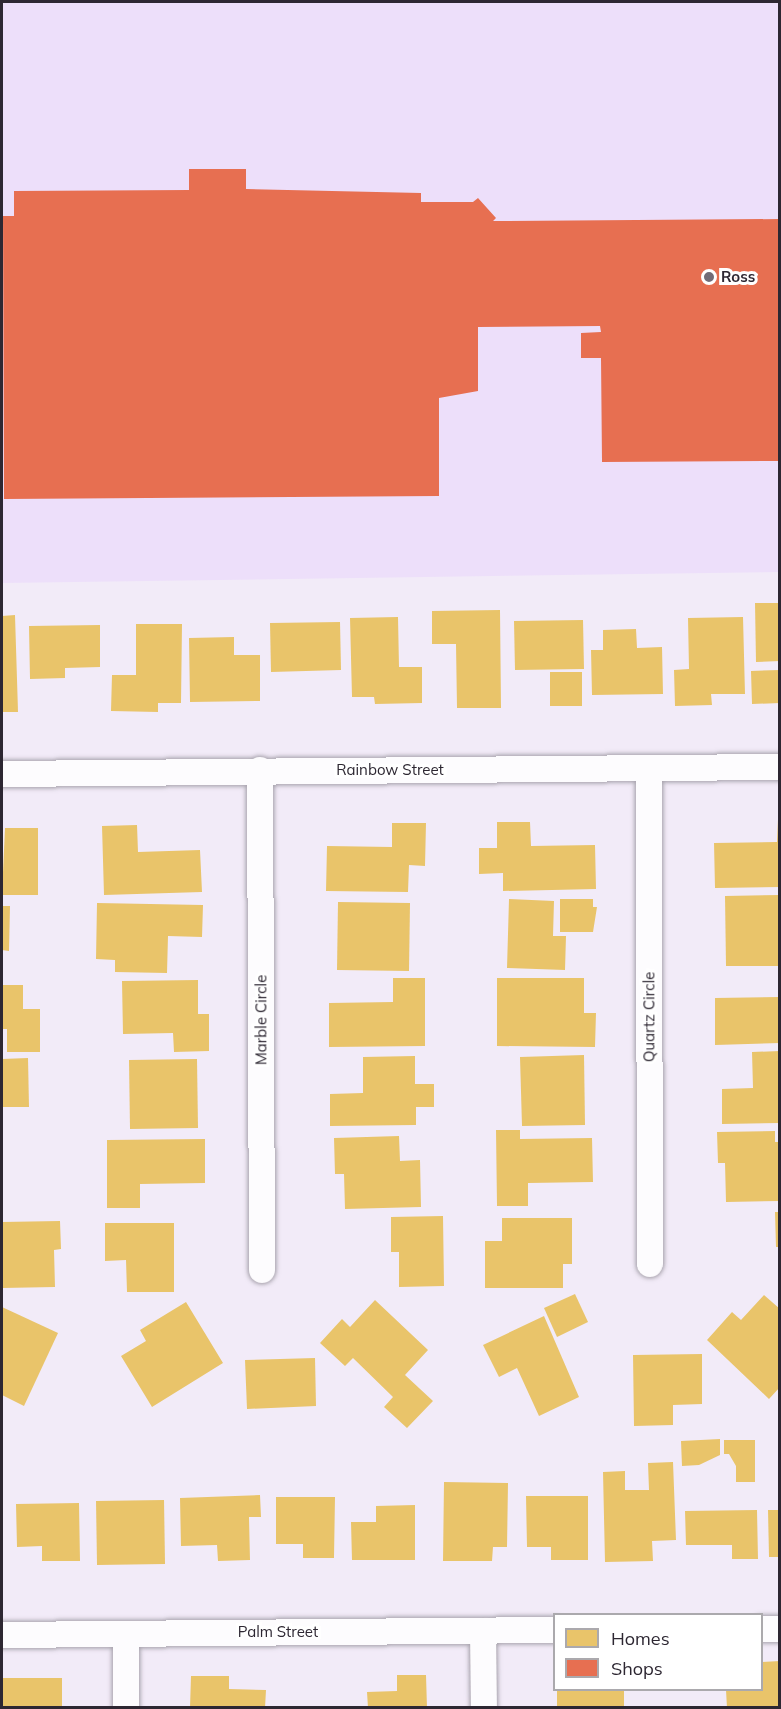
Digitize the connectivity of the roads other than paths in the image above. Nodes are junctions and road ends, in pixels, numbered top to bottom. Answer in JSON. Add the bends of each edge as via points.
{"nodes":[{"id":1,"x":780,"y":767,"type":"edge"},
{"id":2,"x":649,"y":769,"type":"junction"},
{"id":3,"x":260,"y":770,"type":"junction"},
{"id":4,"x":2,"y":774,"type":"edge"},
{"id":5,"x":650,"y":1264,"type":"dead end"},
{"id":6,"x":262,"y":1270,"type":"dead end"},
{"id":7,"x":763,"y":1629,"type":"edge"},
{"id":8,"x":780,"y":1629,"type":"edge"},
{"id":9,"x":553,"y":1630,"type":"edge"},
{"id":10,"x":483,"y":1631,"type":"junction"},
{"id":11,"x":126,"y":1634,"type":"junction"},
{"id":12,"x":2,"y":1635,"type":"edge"},
{"id":13,"x":126,"y":1707,"type":"edge"},
{"id":14,"x":484,"y":1707,"type":"edge"}],
"edges":[{"from":1,"to":2,"type":"street","name":"Rainbow Street"},
{"from":2,"to":3,"type":"street","name":"Rainbow Street"},
{"from":2,"to":5,"type":"street","name":"Quartz Circle"},
{"from":3,"to":4,"type":"street","name":"Rainbow Street"},
{"from":3,"to":6,"type":"street","name":"Marble Circle"},
{"from":7,"to":8,"type":"street"},
{"from":9,"to":10,"type":"street","name":"Palm Street"},
{"from":10,"to":11,"type":"street","name":"Palm Street"},
{"from":10,"to":14,"type":"street"},
{"from":11,"to":12,"type":"street","name":"Palm Street"},
{"from":11,"to":13,"type":"street"}]}
